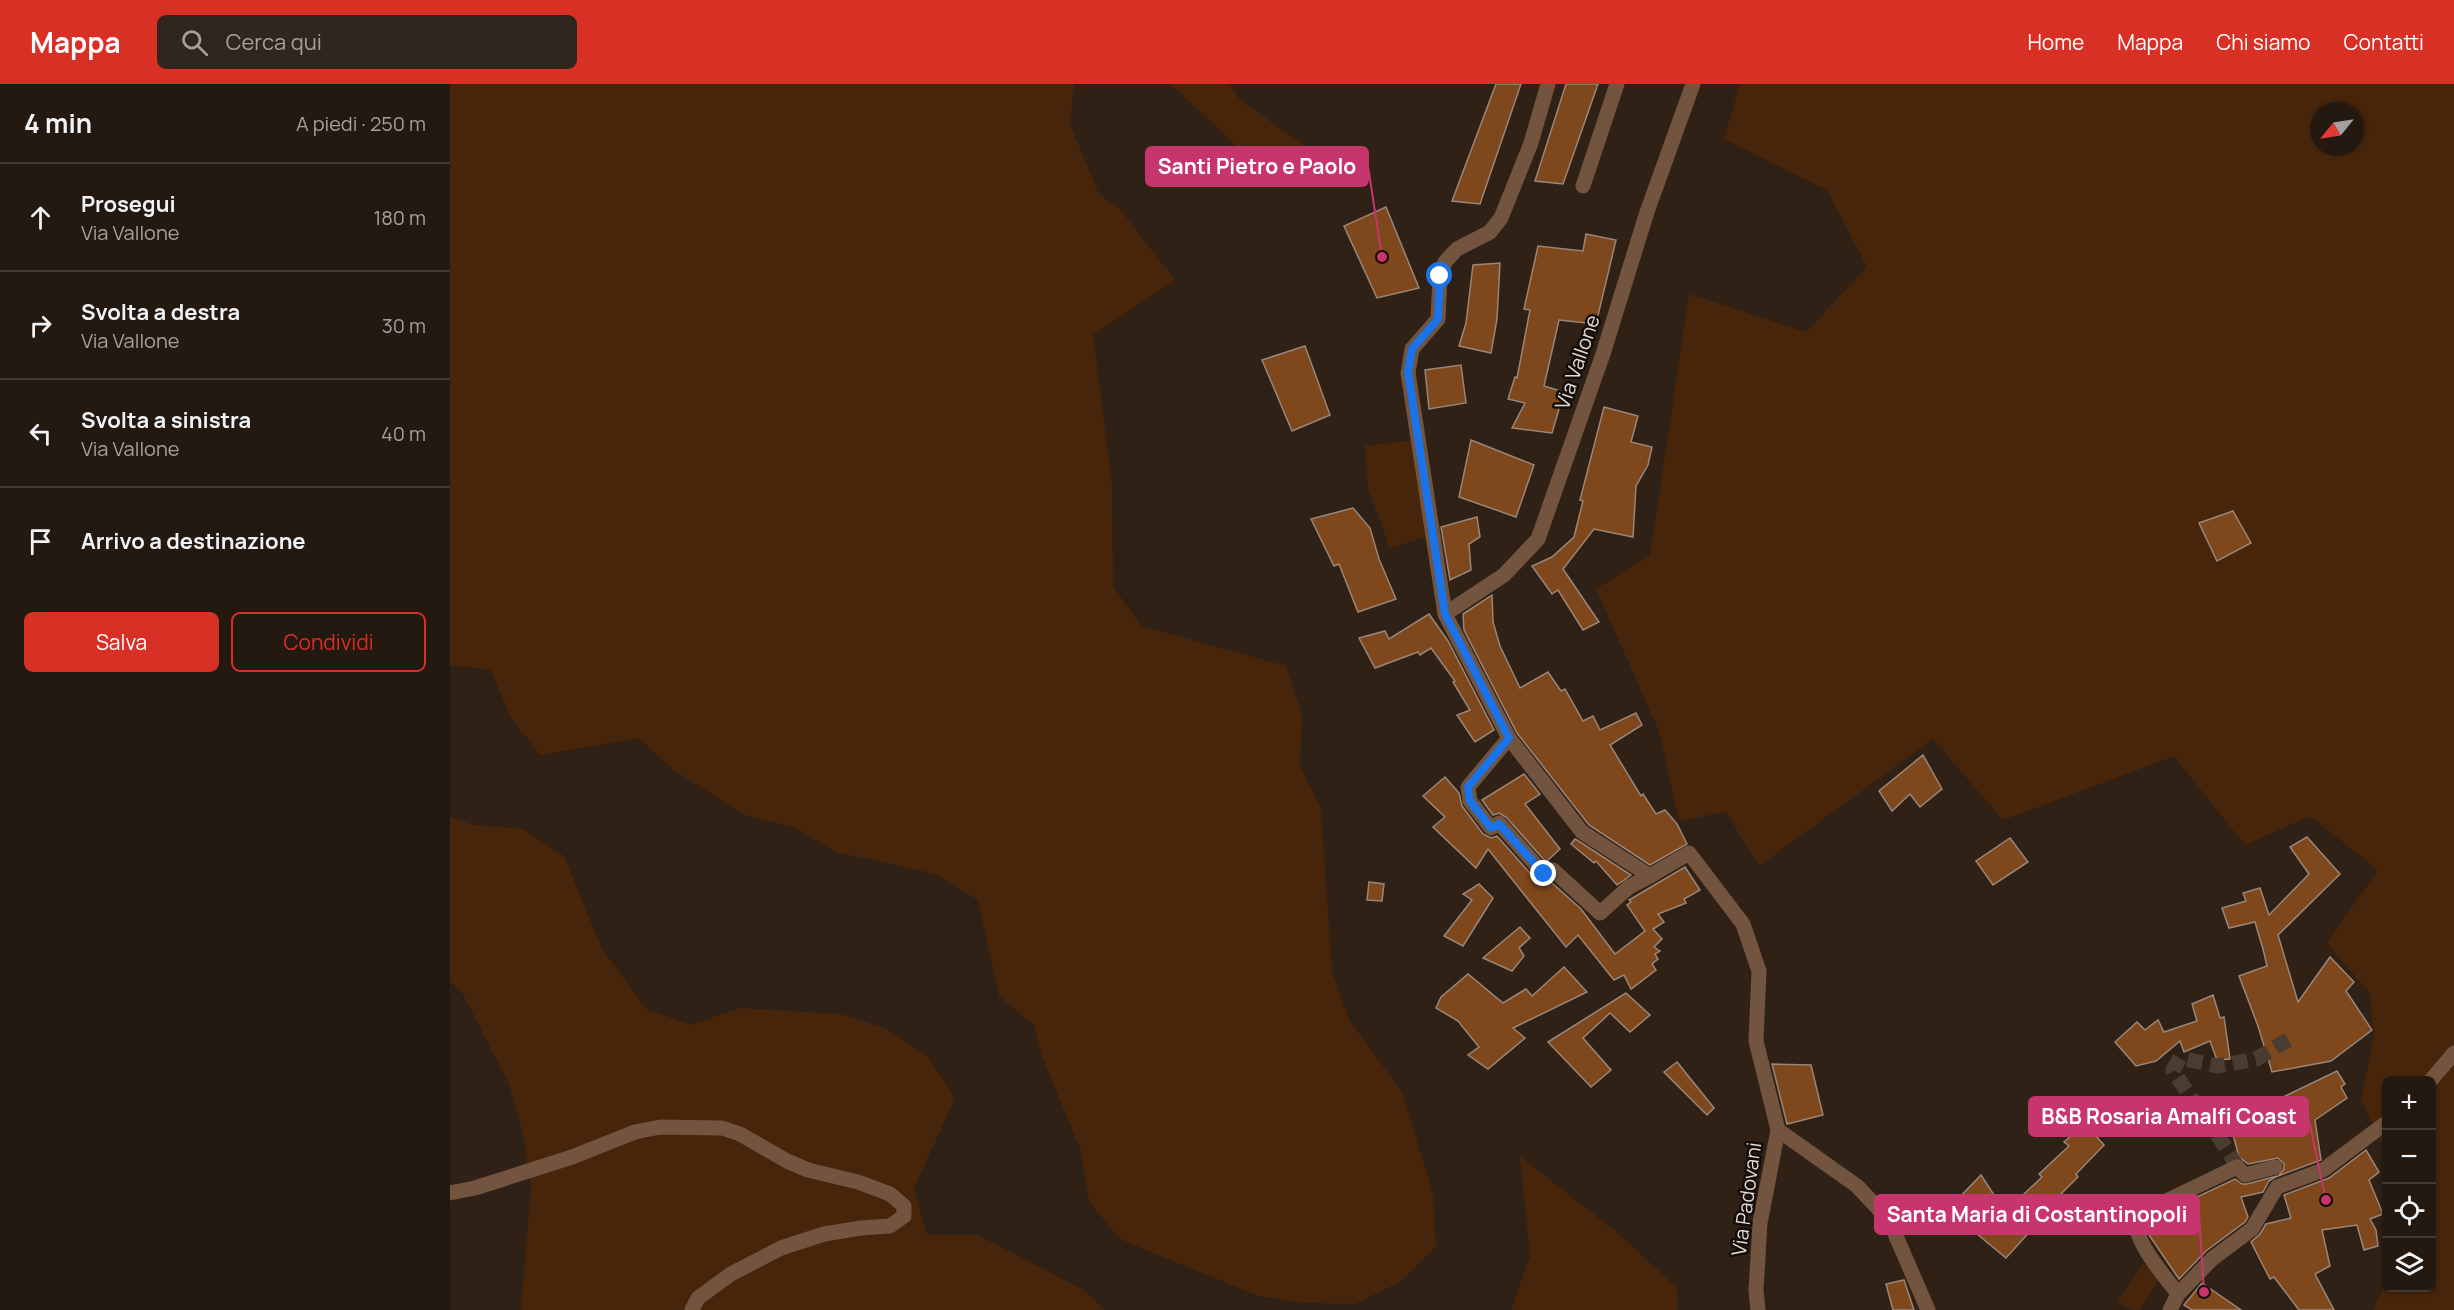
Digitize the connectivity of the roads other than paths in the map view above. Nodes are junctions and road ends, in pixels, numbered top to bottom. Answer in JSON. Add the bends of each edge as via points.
{"nodes":[{"id":1,"x":1548,"y":84,"type":"edge"},
{"id":2,"x":1617,"y":84,"type":"edge"},
{"id":3,"x":1693,"y":84,"type":"edge"},
{"id":4,"x":1582,"y":186,"type":"dead end"},
{"id":5,"x":1445,"y":614,"type":"junction"},
{"id":6,"x":1509,"y":738,"type":"junction"},
{"id":7,"x":1650,"y":876,"type":"junction"},
{"id":8,"x":2454,"y":1053,"type":"edge"},
{"id":9,"x":2434,"y":1076,"type":"edge"},
{"id":10,"x":2382,"y":1126,"type":"edge"},
{"id":11,"x":1778,"y":1130,"type":"junction"},
{"id":12,"x":2275,"y":1167,"type":"dead end"},
{"id":13,"x":450,"y":1193,"type":"edge"},
{"id":14,"x":2178,"y":1294,"type":"junction"},
{"id":15,"x":692,"y":1310,"type":"edge"},
{"id":16,"x":1758,"y":1310,"type":"edge"},
{"id":17,"x":1928,"y":1310,"type":"edge"},
{"id":18,"x":2170,"y":1310,"type":"edge"}],
"edges":[{"from":1,"to":5,"type":"street","via":[[1531,143],[1501,218],[1490,232],[1457,249],[1445,262],[1440,276],[1438,319],[1412,349],[1408,372]]},
{"from":2,"to":4,"type":"street"},
{"from":3,"to":5,"type":"street","name":"Via Vallone","via":[[1538,539],[1504,575]]},
{"from":5,"to":6,"type":"street"},
{"from":6,"to":7,"type":"street","via":[[1582,832]]},
{"from":6,"to":7,"type":"street","via":[[1468,787],[1470,801],[1491,828],[1499,824],[1544,874],[1553,870],[1600,913],[1629,887]]},
{"from":7,"to":11,"type":"street","via":[[1689,853],[1743,924],[1759,971],[1756,1041]]},
{"from":8,"to":9,"type":"street"},
{"from":10,"to":14,"type":"street","via":[[2324,1170],[2277,1187],[2252,1229],[2212,1259]]},
{"from":11,"to":16,"type":"street","name":"Via Padovani","via":[[1760,1223]]},
{"from":11,"to":17,"type":"street","via":[[1857,1186],[1889,1220]]},
{"from":12,"to":14,"type":"street","via":[[2245,1175],[2237,1167],[2137,1215],[2135,1227],[2139,1238]]},
{"from":13,"to":15,"type":"street","via":[[572,1157],[635,1132],[660,1127],[722,1128],[808,1170],[890,1194],[904,1206],[904,1216],[890,1226],[824,1234],[781,1248],[731,1274],[698,1298]]},
{"from":14,"to":18,"type":"street"}]}
